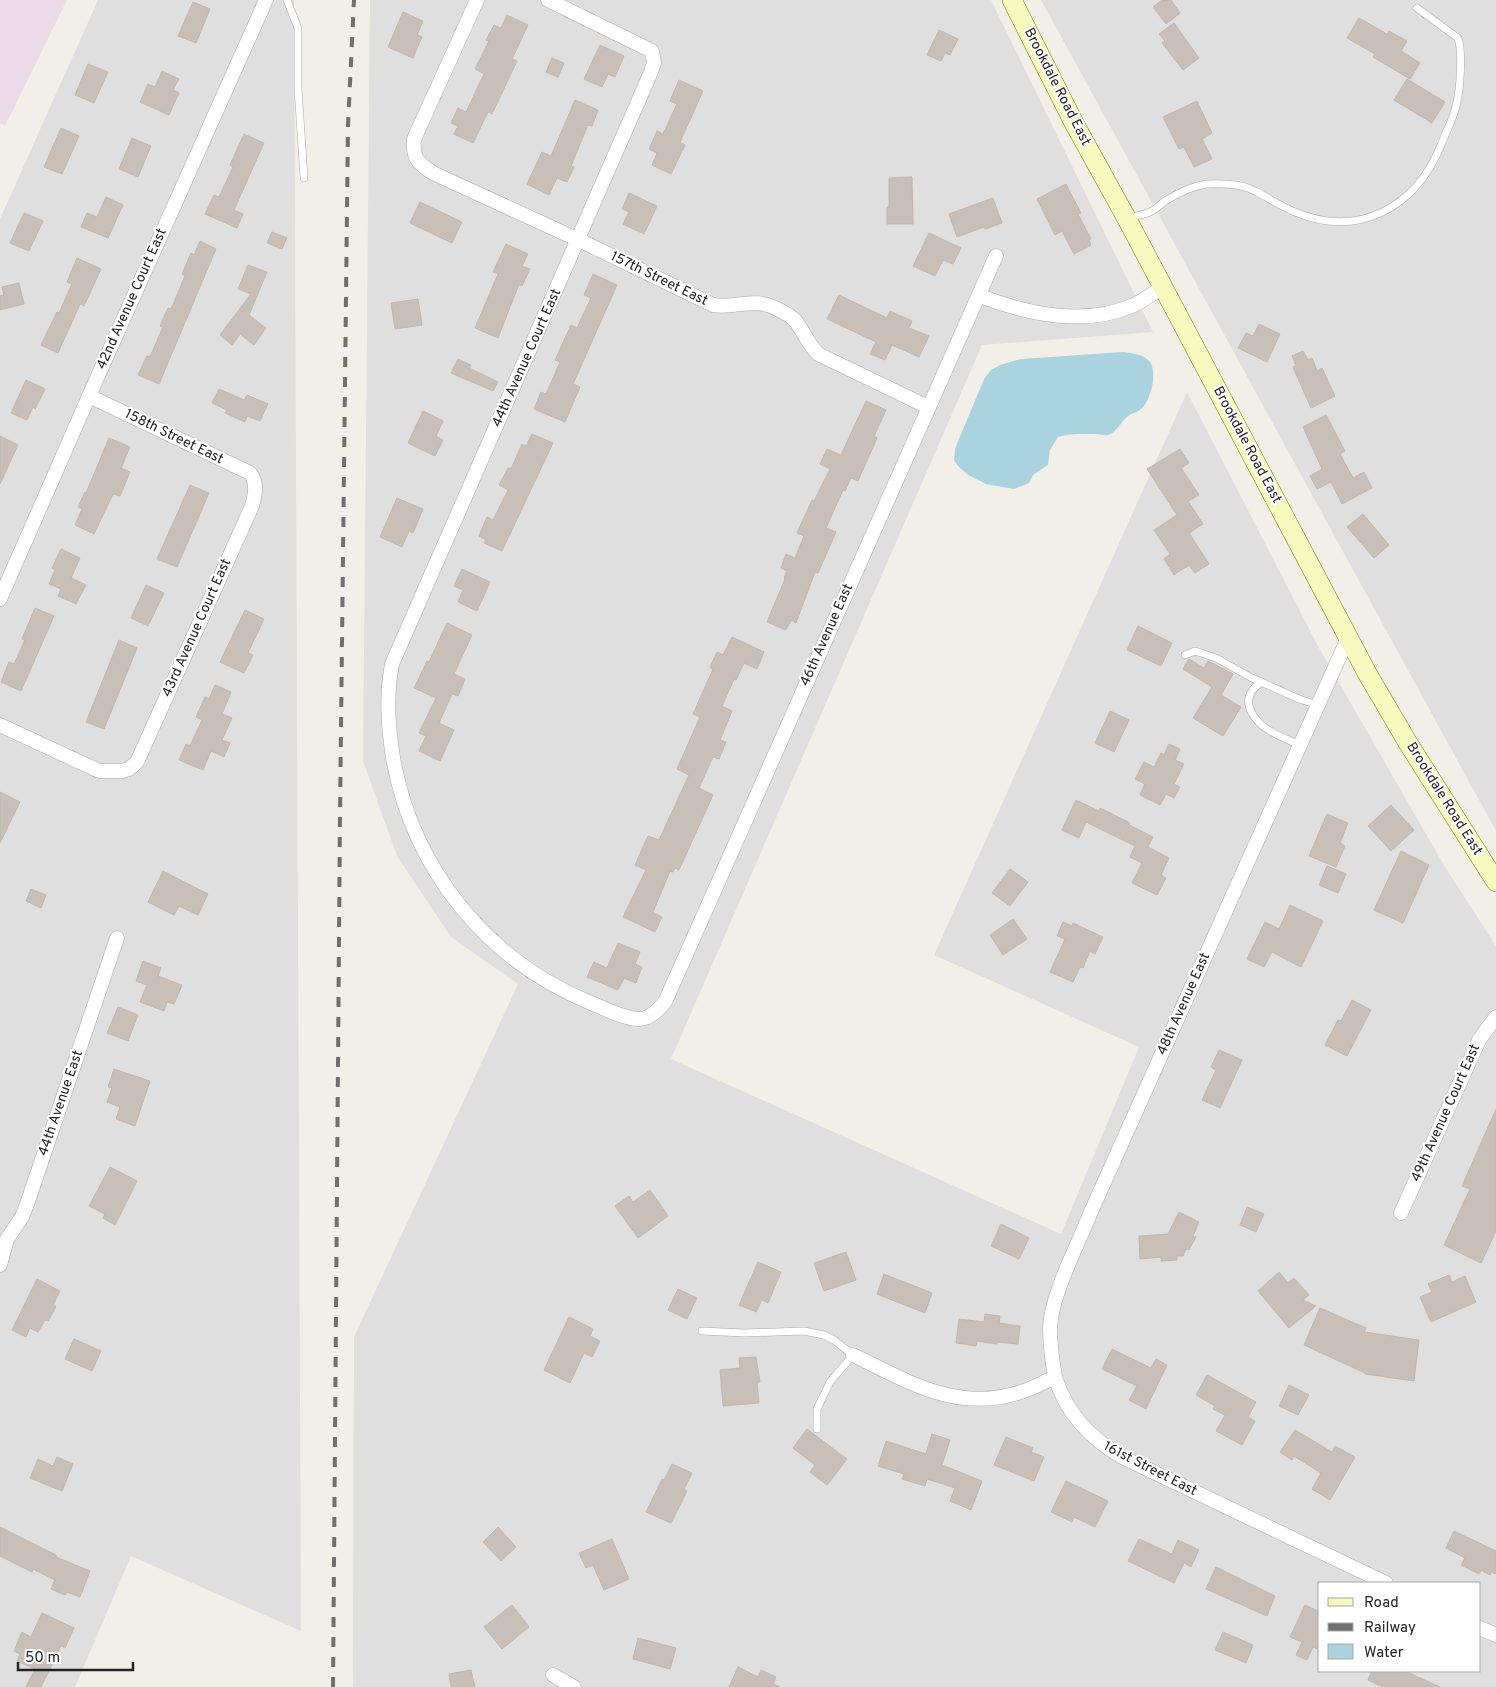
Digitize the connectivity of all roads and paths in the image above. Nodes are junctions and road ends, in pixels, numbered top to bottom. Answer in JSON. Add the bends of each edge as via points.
{"nodes":[{"id":1,"x":266,"y":0,"type":"edge"},
{"id":2,"x":287,"y":0,"type":"edge"},
{"id":3,"x":477,"y":0,"type":"edge"},
{"id":4,"x":548,"y":0,"type":"edge"},
{"id":5,"x":1012,"y":0,"type":"edge"},
{"id":6,"x":1417,"y":8,"type":"dead end"},
{"id":7,"x":304,"y":178,"type":"dead end"},
{"id":8,"x":1127,"y":218,"type":"junction"},
{"id":9,"x":579,"y":240,"type":"junction"},
{"id":10,"x":996,"y":256,"type":"dead end"},
{"id":11,"x":1163,"y":286,"type":"junction"},
{"id":12,"x":980,"y":296,"type":"junction"},
{"id":13,"x":89,"y":396,"type":"junction"},
{"id":14,"x":928,"y":407,"type":"junction"},
{"id":15,"x":255,"y":483,"type":"joint"},
{"id":16,"x":0,"y":599,"type":"edge"},
{"id":17,"x":1348,"y":638,"type":"junction"},
{"id":18,"x":1185,"y":654,"type":"dead end"},
{"id":19,"x":1262,"y":682,"type":"junction"},
{"id":20,"x":1318,"y":705,"type":"junction"},
{"id":21,"x":0,"y":725,"type":"edge"},
{"id":22,"x":1300,"y":746,"type":"junction"},
{"id":23,"x":1496,"y":882,"type":"edge"},
{"id":24,"x":117,"y":938,"type":"dead end"},
{"id":25,"x":655,"y":1011,"type":"joint"},
{"id":26,"x":1496,"y":1016,"type":"edge"},
{"id":27,"x":1401,"y":1213,"type":"dead end"},
{"id":28,"x":4,"y":1238,"type":"edge"},
{"id":29,"x":0,"y":1265,"type":"edge"},
{"id":30,"x":702,"y":1331,"type":"dead end"},
{"id":31,"x":854,"y":1354,"type":"junction"},
{"id":32,"x":1055,"y":1377,"type":"junction"},
{"id":33,"x":817,"y":1429,"type":"dead end"},
{"id":34,"x":1384,"y":1582,"type":"edge"},
{"id":35,"x":1481,"y":1628,"type":"edge"},
{"id":36,"x":1496,"y":1636,"type":"edge"},
{"id":37,"x":553,"y":1675,"type":"dead end"},
{"id":38,"x":574,"y":1687,"type":"edge"}],
"edges":[{"from":1,"to":13,"type":"street","name":"42nd Avenue Court East"},
{"from":2,"to":7,"type":"lane","via":[[298,28]]},
{"from":3,"to":9,"type":"street","name":"157th Street East","via":[[414,139],[415,158],[427,170]]},
{"from":4,"to":9,"type":"street","name":"44th Avenue Court East","via":[[652,51],[654,63]]},
{"from":5,"to":8,"type":"main road","name":"Brookdale Road East"},
{"from":6,"to":8,"type":"lane","via":[[1458,38],[1460,66],[1457,105],[1436,158],[1403,200],[1379,214],[1359,220],[1331,222],[1296,213],[1254,190],[1231,184],[1207,184],[1172,196],[1150,212]]},
{"from":8,"to":11,"type":"main road","name":"Brookdale Road East"},
{"from":9,"to":14,"type":"street","name":"157th Street East","via":[[712,304],[730,306],[754,302],[776,308],[792,318],[818,354]]},
{"from":9,"to":25,"type":"street","name":"44th Avenue Court East","via":[[392,664],[388,687],[390,740],[397,778],[420,842],[438,877],[471,920],[509,956],[578,997],[632,1020],[643,1019]]},
{"from":10,"to":12,"type":"street","name":"46th Avenue East"},
{"from":11,"to":12,"type":"street","via":[[1132,306],[1096,316],[1049,316]]},
{"from":11,"to":17,"type":"main road","name":"Brookdale Road East"},
{"from":12,"to":14,"type":"street","name":"46th Avenue East"},
{"from":13,"to":15,"type":"street","name":"158th Street East","via":[[250,474]]},
{"from":13,"to":16,"type":"street","name":"42nd Avenue Court East"},
{"from":14,"to":25,"type":"street","name":"46th Avenue East","via":[[665,1002]]},
{"from":15,"to":21,"type":"street","name":"43rd Avenue Court East","via":[[252,506],[137,762],[122,771],[99,771]]},
{"from":17,"to":20,"type":"street","name":"48th Avenue East"},
{"from":17,"to":23,"type":"main road","name":"Brookdale Road East","via":[[1408,743]]},
{"from":18,"to":19,"type":"lane","via":[[1195,651],[1209,656]]},
{"from":19,"to":20,"type":"lane"},
{"from":19,"to":22,"type":"lane","via":[[1250,695],[1248,704],[1252,713],[1264,727]]},
{"from":20,"to":22,"type":"street","name":"48th Avenue East"},
{"from":22,"to":32,"type":"street","name":"48th Avenue East","via":[[1098,1196],[1057,1295],[1050,1325]]},
{"from":24,"to":28,"type":"street","name":"44th Avenue East","via":[[27,1204],[22,1217]]},
{"from":26,"to":27,"type":"street","name":"49th Avenue Court East","via":[[1480,1040]]},
{"from":28,"to":29,"type":"street","name":"44th Avenue East"},
{"from":30,"to":31,"type":"lane","via":[[804,1331],[834,1340]]},
{"from":31,"to":32,"type":"street","via":[[915,1385],[952,1397],[1000,1397],[1024,1391]]},
{"from":31,"to":33,"type":"lane","via":[[830,1382],[817,1409]]},
{"from":32,"to":34,"type":"street","name":"161st Street East","via":[[1071,1412],[1101,1444]]},
{"from":35,"to":36,"type":"street"},
{"from":37,"to":38,"type":"street"}]}
